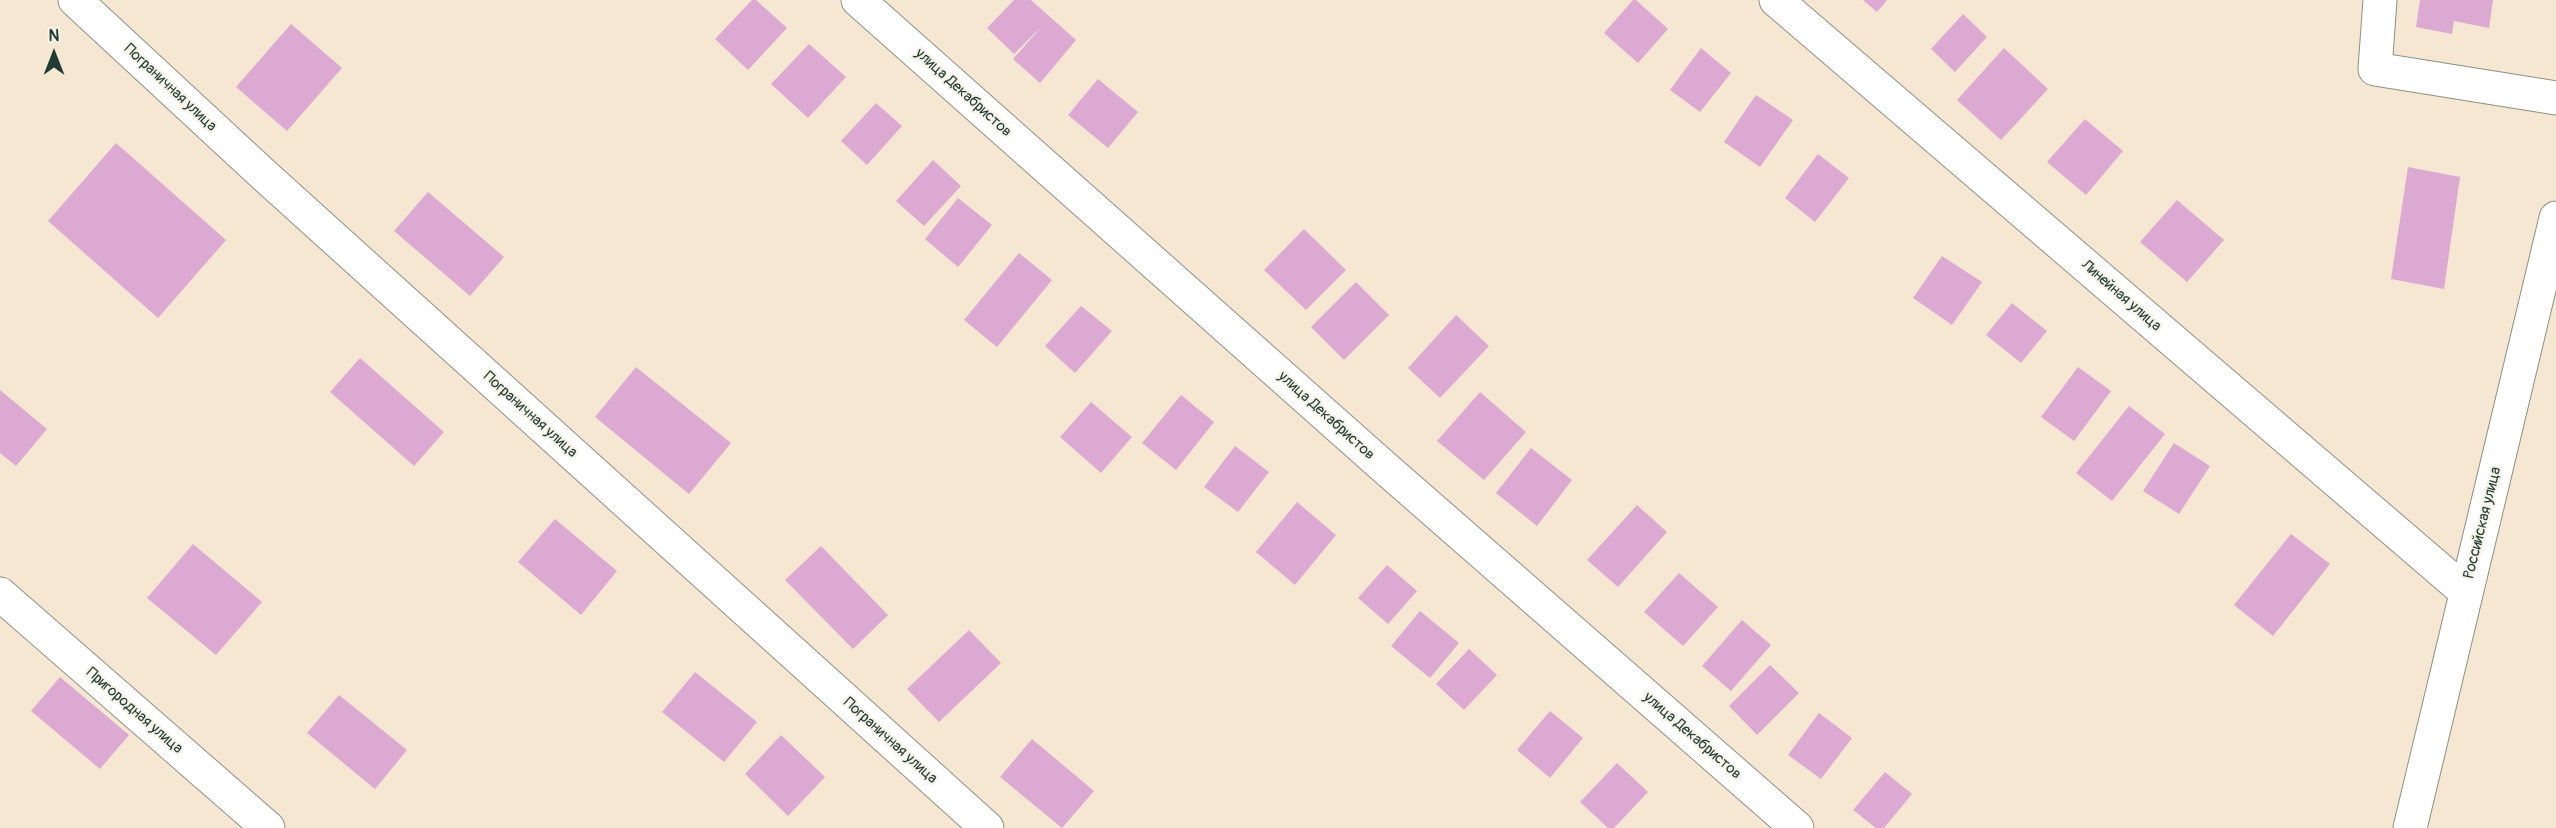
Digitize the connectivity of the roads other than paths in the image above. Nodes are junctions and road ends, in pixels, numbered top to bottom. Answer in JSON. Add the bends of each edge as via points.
{"nodes":[{"id":1,"x":75,"y":0,"type":"edge"},
{"id":2,"x":858,"y":0,"type":"edge"},
{"id":3,"x":1776,"y":0,"type":"edge"},
{"id":4,"x":2379,"y":0,"type":"edge"},
{"id":5,"x":2556,"y":98,"type":"edge"},
{"id":6,"x":2556,"y":218,"type":"edge"},
{"id":7,"x":2466,"y":592,"type":"junction"},
{"id":8,"x":0,"y":594,"type":"edge"},
{"id":9,"x":268,"y":828,"type":"edge"},
{"id":10,"x":987,"y":828,"type":"edge"},
{"id":11,"x":1797,"y":828,"type":"edge"},
{"id":12,"x":2410,"y":828,"type":"edge"}],
"edges":[{"from":1,"to":10,"type":"street","name":"Пограничная улица"},
{"from":2,"to":11,"type":"street","name":"улица Декабристов"},
{"from":3,"to":7,"type":"street","name":"Линейная улица"},
{"from":4,"to":5,"type":"street","via":[[2375,69]]},
{"from":6,"to":7,"type":"street","name":"Российская улица"},
{"from":7,"to":12,"type":"street","name":"Российская улица"},
{"from":8,"to":9,"type":"street","name":"Пригородная улица"}]}
